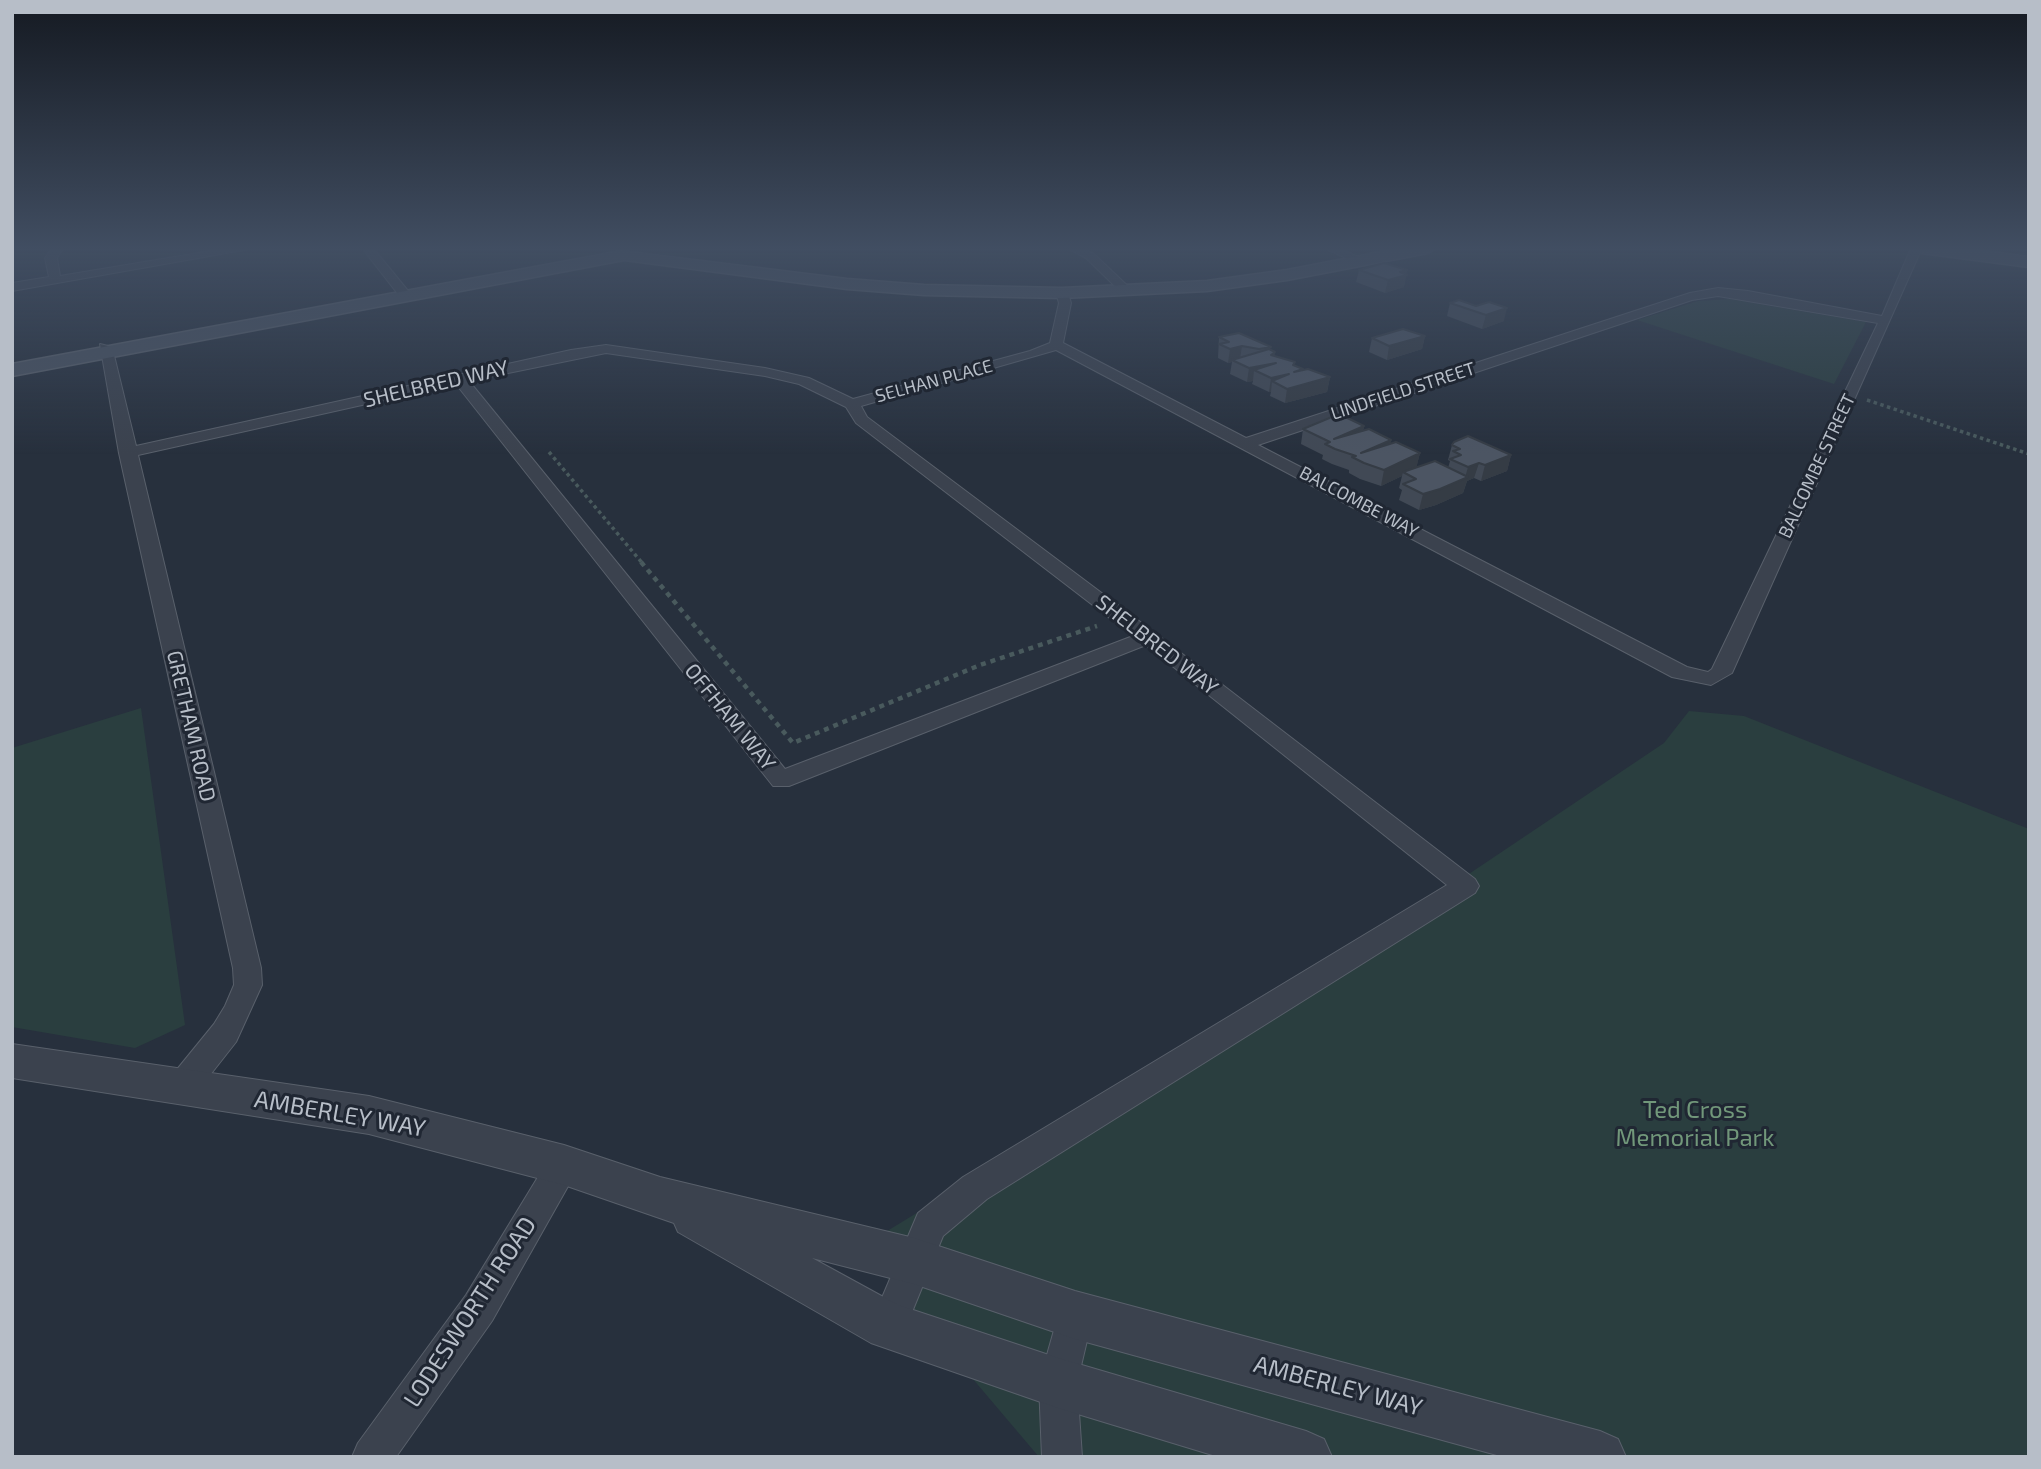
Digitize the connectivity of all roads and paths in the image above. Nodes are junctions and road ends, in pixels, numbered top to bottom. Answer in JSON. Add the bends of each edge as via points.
{"nodes":[{"id":1,"x":267,"y":317,"type":"edge"},
{"id":2,"x":1062,"y":317,"type":"edge"},
{"id":3,"x":1628,"y":317,"type":"edge"},
{"id":4,"x":1862,"y":317,"type":"edge"},
{"id":5,"x":1888,"y":317,"type":"edge"},
{"id":6,"x":1886,"y":321,"type":"junction"},
{"id":7,"x":1056,"y":345,"type":"junction"},
{"id":8,"x":106,"y":350,"type":"junction"},
{"id":9,"x":12,"y":365,"type":"edge"},
{"id":10,"x":12,"y":370,"type":"edge"},
{"id":11,"x":460,"y":379,"type":"junction"},
{"id":12,"x":1851,"y":395,"type":"junction"},
{"id":13,"x":852,"y":404,"type":"junction"},
{"id":14,"x":1247,"y":443,"type":"junction"},
{"id":15,"x":546,"y":447,"type":"dead end"},
{"id":16,"x":127,"y":453,"type":"junction"},
{"id":17,"x":2029,"y":454,"type":"edge"},
{"id":18,"x":1110,"y":608,"type":"junction"},
{"id":19,"x":1148,"y":637,"type":"junction"},
{"id":20,"x":1711,"y":679,"type":"joint"},
{"id":21,"x":12,"y":1061,"type":"edge"},
{"id":22,"x":181,"y":1088,"type":"junction"},
{"id":23,"x":564,"y":1165,"type":"junction"},
{"id":24,"x":660,"y":1198,"type":"junction"},
{"id":25,"x":914,"y":1261,"type":"junction"},
{"id":26,"x":1075,"y":1315,"type":"junction"},
{"id":27,"x":888,"y":1326,"type":"junction"},
{"id":28,"x":1058,"y":1383,"type":"junction"},
{"id":29,"x":372,"y":1457,"type":"edge"},
{"id":30,"x":1062,"y":1457,"type":"edge"},
{"id":31,"x":1306,"y":1457,"type":"edge"},
{"id":32,"x":1600,"y":1457,"type":"edge"}],
"edges":[{"from":1,"to":8,"type":"main road"},
{"from":2,"to":7,"type":"street"},
{"from":3,"to":14,"type":"street","name":"LINDFIELD STREET"},
{"from":4,"to":6,"type":"street","name":"LINDFIELD STREET"},
{"from":5,"to":6,"type":"street","name":"BALCOMBE STREET"},
{"from":6,"to":12,"type":"street","name":"BALCOMBE STREET"},
{"from":7,"to":13,"type":"street","name":"SELHAN PLACE"},
{"from":7,"to":14,"type":"street","name":"BALCOMBE WAY"},
{"from":8,"to":9,"type":"main road"},
{"from":8,"to":10,"type":"main road"},
{"from":8,"to":16,"type":"street","name":"GRETHAM ROAD"},
{"from":11,"to":13,"type":"street","name":"SHELBRED WAY","via":[[606,349],[765,372],[804,381]]},
{"from":11,"to":16,"type":"street","name":"SHELBRED WAY"},
{"from":11,"to":19,"type":"street","name":"OFFHAM WAY","via":[[781,780]]},
{"from":12,"to":17,"type":"path"},
{"from":12,"to":20,"type":"street","name":"BALCOMBE STREET","via":[[1721,673]]},
{"from":13,"to":18,"type":"street","name":"SHELBRED WAY","via":[[861,420]]},
{"from":14,"to":20,"type":"street","name":"BALCOMBE WAY","via":[[1680,672]]},
{"from":15,"to":18,"type":"path","via":[[793,743],[980,665],[1101,625],[1098,613]]},
{"from":16,"to":22,"type":"street","name":"GRETHAM ROAD","via":[[248,985],[225,1033]]},
{"from":18,"to":19,"type":"street","name":"SHELBRED WAY"},
{"from":19,"to":25,"type":"street","name":"SHELBRED WAY","via":[[1466,886],[975,1188],[930,1225]]},
{"from":21,"to":22,"type":"street","name":"AMBERLEY WAY"},
{"from":22,"to":23,"type":"street","name":"AMBERLEY WAY","via":[[369,1115]]},
{"from":23,"to":24,"type":"street","name":"AMBERLEY WAY"},
{"from":23,"to":29,"type":"street","name":"LODESWORTH ROAD","via":[[479,1308]]},
{"from":24,"to":25,"type":"street","name":"AMBERLEY WAY"},
{"from":24,"to":27,"type":"street","name":"AMBERLEY WAY"},
{"from":25,"to":26,"type":"street","name":"AMBERLEY WAY"},
{"from":25,"to":27,"type":"street","name":"SHELBRED WAY"},
{"from":26,"to":28,"type":"street"},
{"from":26,"to":32,"type":"street","name":"AMBERLEY WAY"},
{"from":27,"to":28,"type":"street","name":"AMBERLEY WAY"},
{"from":28,"to":30,"type":"street"},
{"from":28,"to":31,"type":"street","name":"AMBERLEY WAY"}]}
